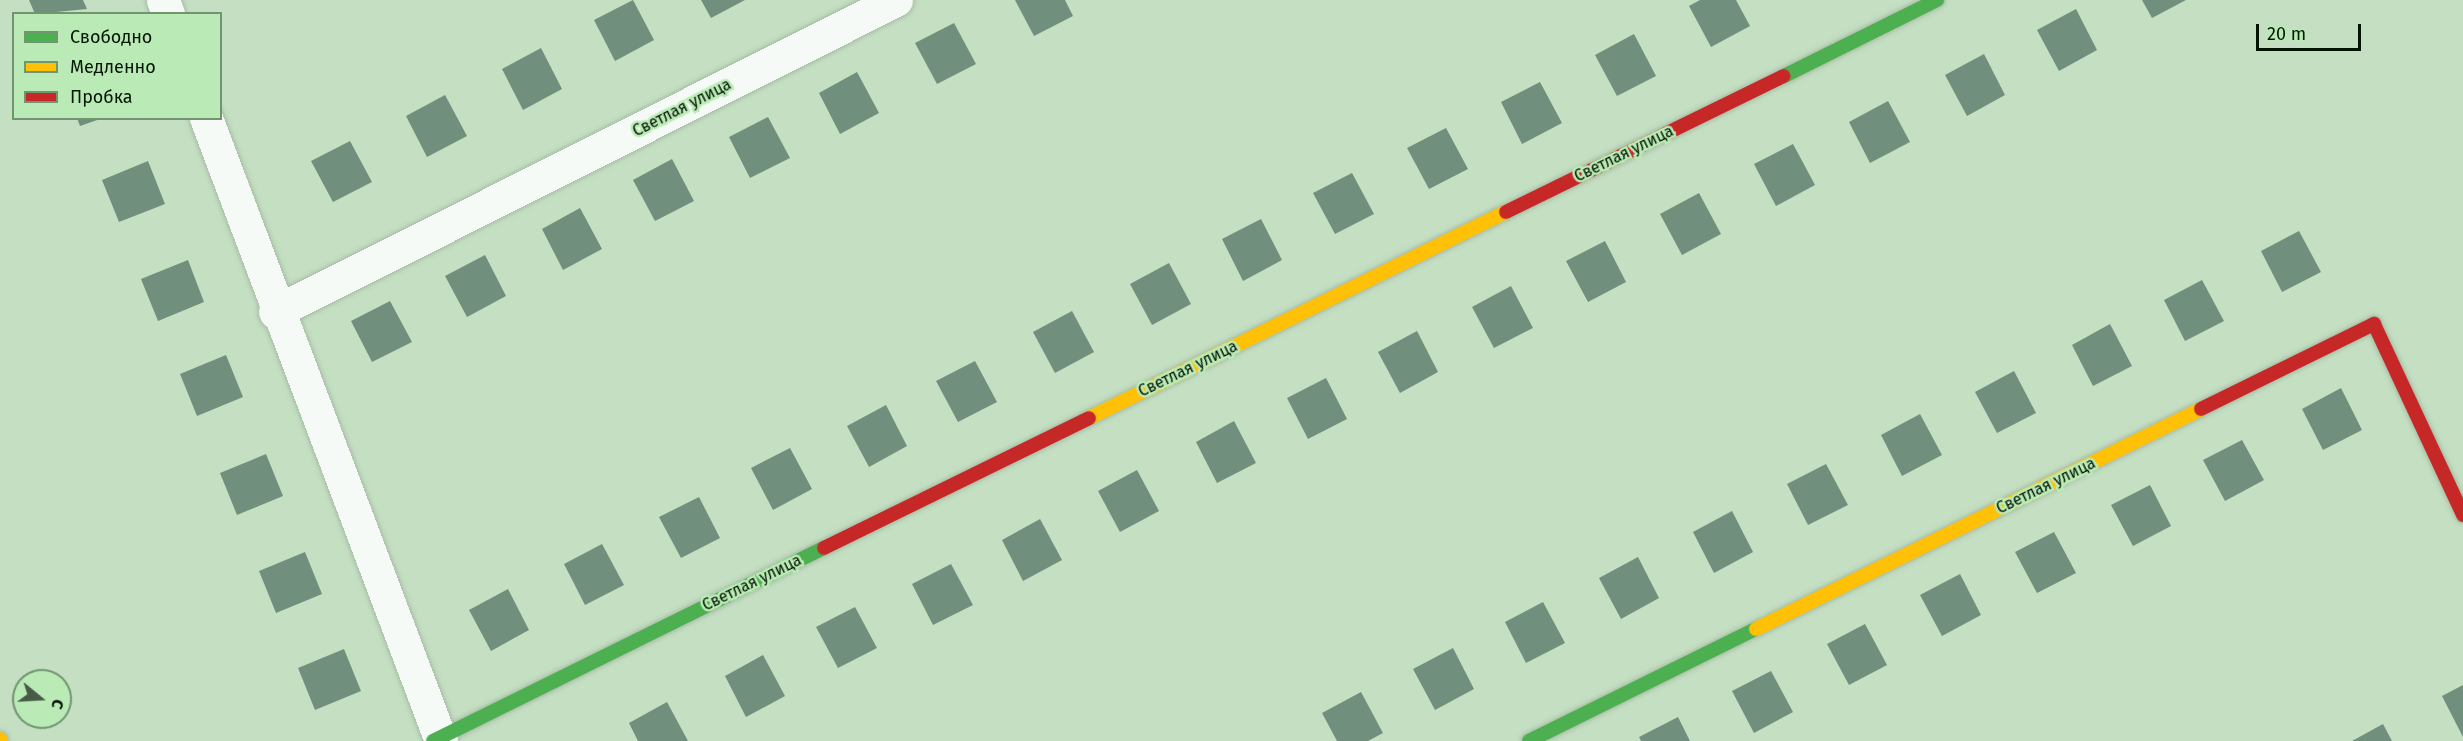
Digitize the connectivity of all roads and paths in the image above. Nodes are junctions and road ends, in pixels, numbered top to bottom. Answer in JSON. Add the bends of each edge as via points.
{"nodes":[{"id":1,"x":896,"y":0,"type":"edge"},
{"id":2,"x":1937,"y":0,"type":"edge"},
{"id":3,"x":207,"y":120,"type":"edge"},
{"id":4,"x":275,"y":312,"type":"junction"},
{"id":5,"x":2463,"y":514,"type":"edge"},
{"id":6,"x":438,"y":740,"type":"edge"},
{"id":7,"x":1529,"y":741,"type":"edge"}],
"edges":[{"from":1,"to":4,"type":"street","name":"Светлая улица"},
{"from":2,"to":6,"type":"street","name":"Светлая улица"},
{"from":3,"to":4,"type":"street","name":"Светлая улица"},
{"from":4,"to":6,"type":"street","name":"Светлая улица"},
{"from":5,"to":7,"type":"street","name":"Светлая улица","via":[[2374,324]]}]}
